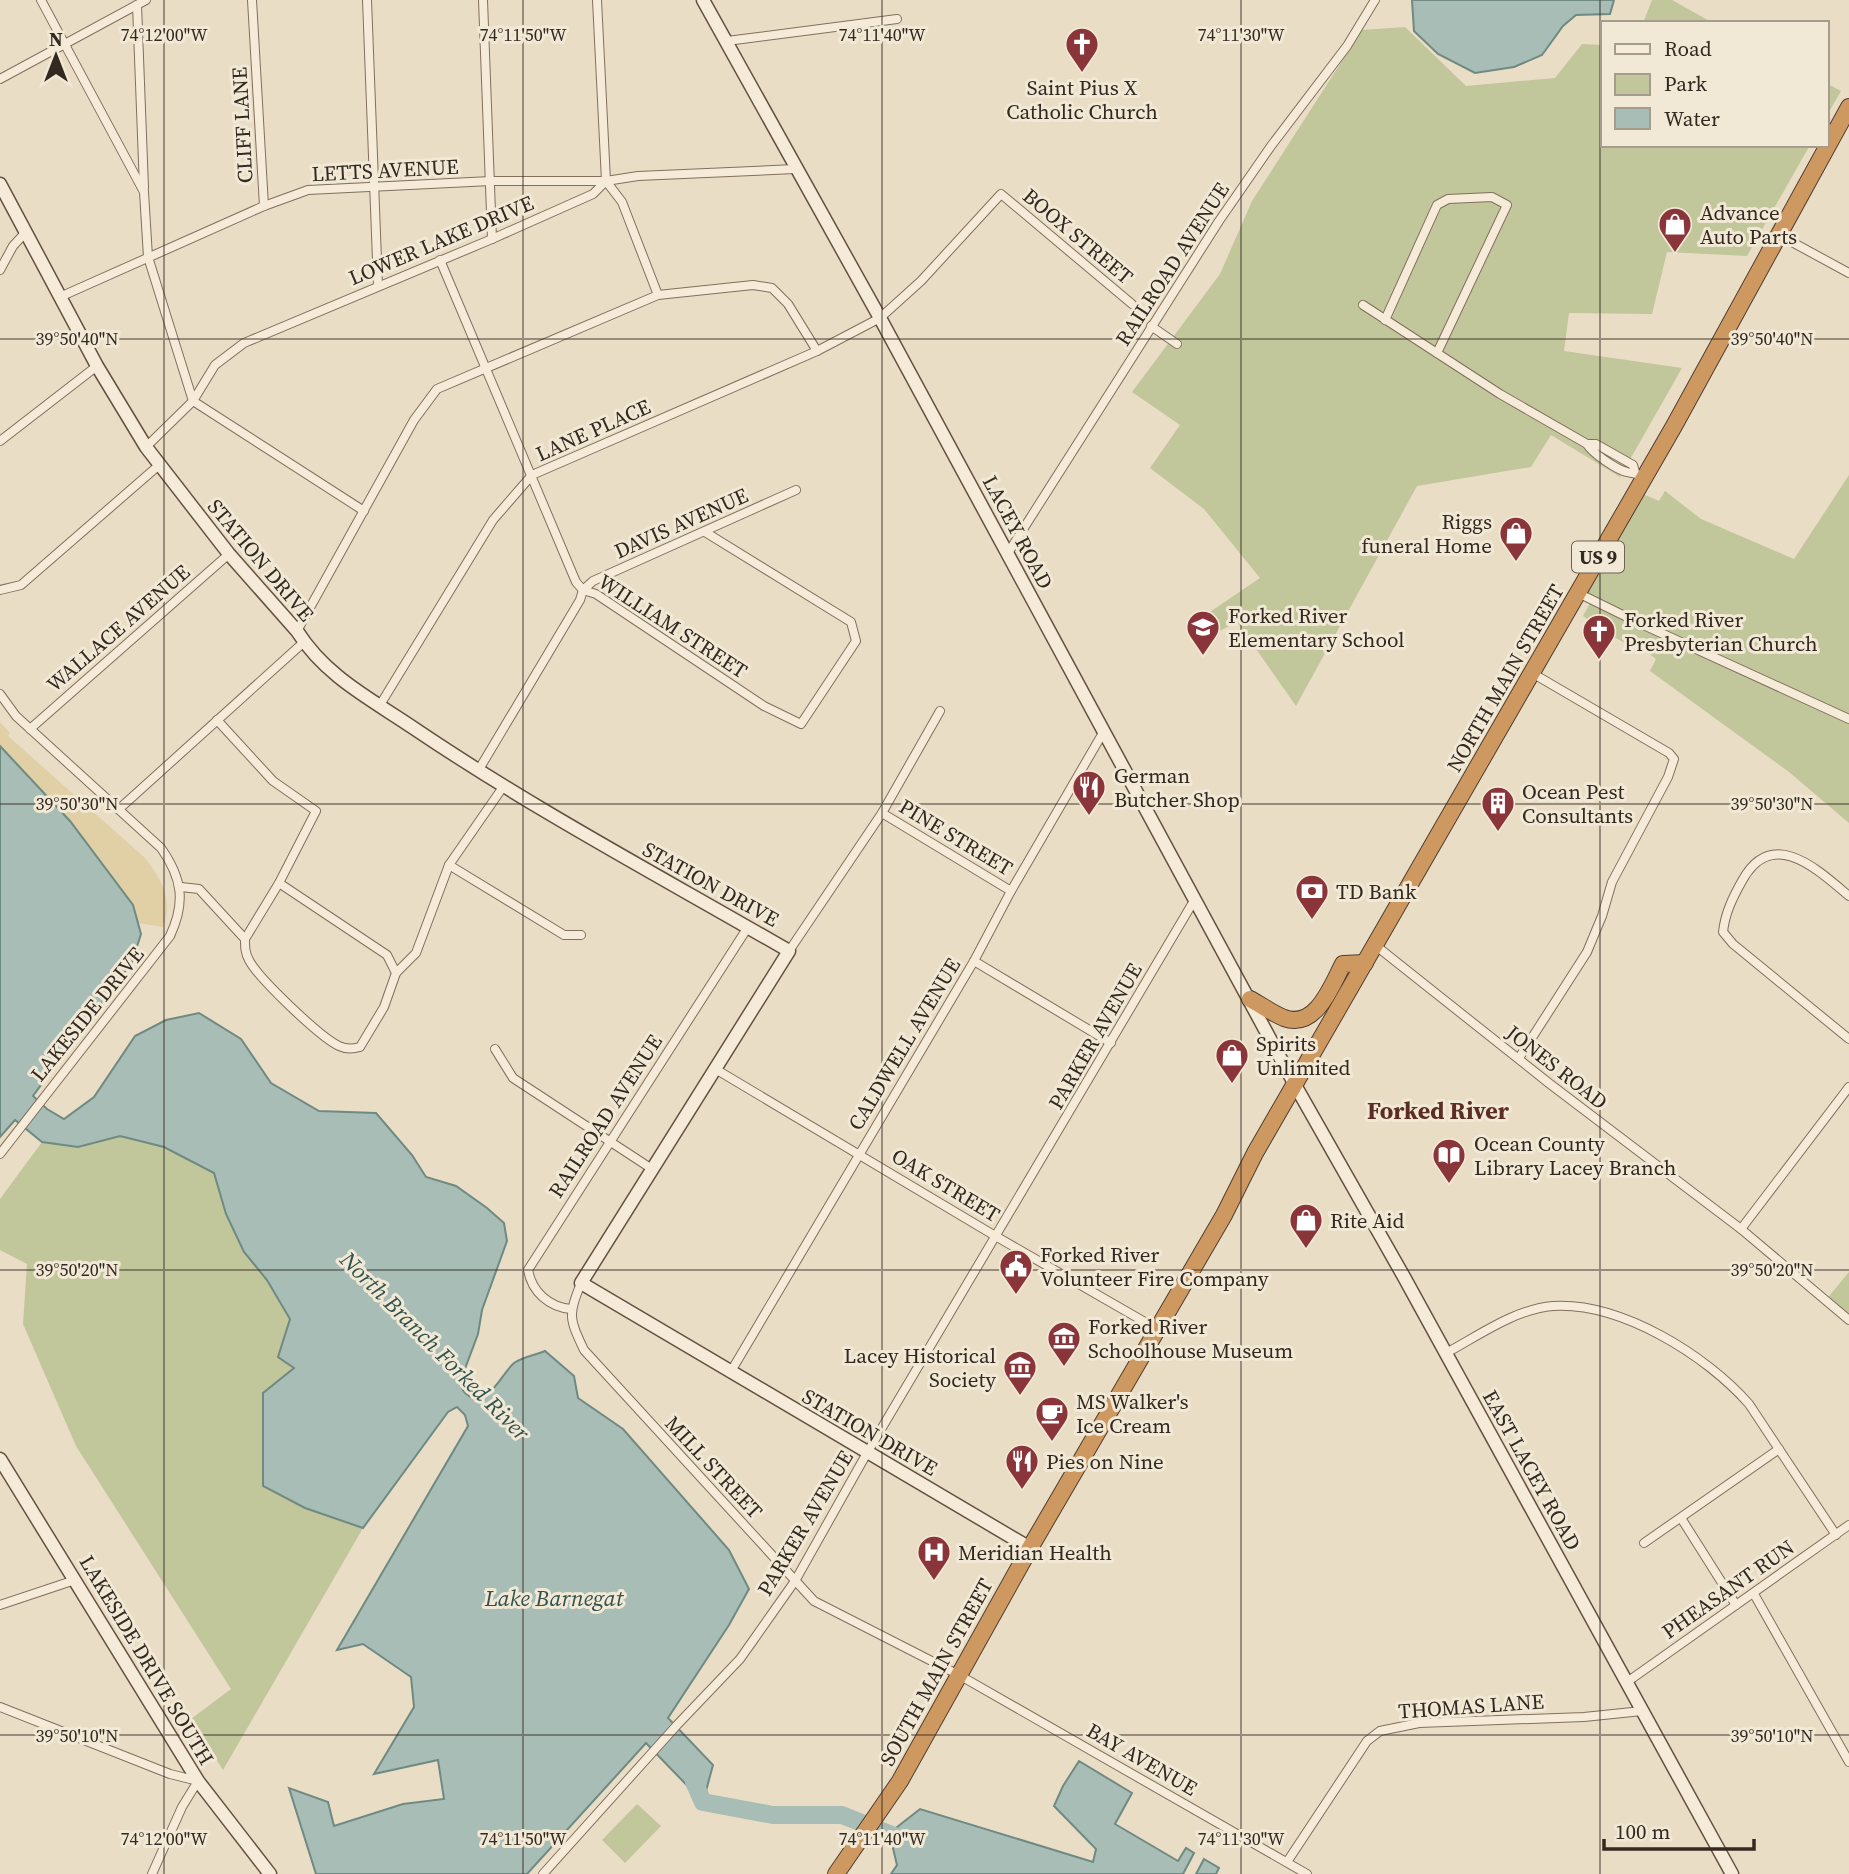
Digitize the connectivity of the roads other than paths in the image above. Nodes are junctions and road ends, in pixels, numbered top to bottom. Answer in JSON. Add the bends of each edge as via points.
{"nodes":[{"id":1,"x":41,"y":0,"type":"edge"},
{"id":2,"x":146,"y":0,"type":"edge"},
{"id":3,"x":252,"y":0,"type":"edge"},
{"id":4,"x":367,"y":0,"type":"edge"},
{"id":5,"x":483,"y":0,"type":"edge"},
{"id":6,"x":597,"y":0,"type":"edge"},
{"id":7,"x":703,"y":0,"type":"edge"},
{"id":8,"x":1375,"y":0,"type":"edge"},
{"id":9,"x":137,"y":5,"type":"junction"},
{"id":10,"x":897,"y":19,"type":"dead end"},
{"id":11,"x":727,"y":41,"type":"junction"},
{"id":12,"x":65,"y":44,"type":"junction"},
{"id":13,"x":0,"y":79,"type":"edge"},
{"id":14,"x":1849,"y":107,"type":"edge"},
{"id":15,"x":1828,"y":145,"type":"edge"},
{"id":16,"x":1827,"y":147,"type":"edge"},
{"id":17,"x":795,"y":169,"type":"junction"},
{"id":18,"x":491,"y":181,"type":"junction"},
{"id":19,"x":606,"y":181,"type":"junction"},
{"id":20,"x":0,"y":184,"type":"edge"},
{"id":21,"x":375,"y":186,"type":"junction"},
{"id":22,"x":144,"y":192,"type":"junction"},
{"id":23,"x":1001,"y":194,"type":"joint"},
{"id":24,"x":264,"y":206,"type":"junction"},
{"id":25,"x":26,"y":232,"type":"junction"},
{"id":26,"x":1779,"y":235,"type":"junction"},
{"id":27,"x":492,"y":239,"type":"junction"},
{"id":28,"x":148,"y":257,"type":"junction"},
{"id":29,"x":440,"y":260,"type":"junction"},
{"id":30,"x":0,"y":270,"type":"edge"},
{"id":31,"x":1849,"y":273,"type":"edge"},
{"id":32,"x":379,"y":286,"type":"junction"},
{"id":33,"x":659,"y":295,"type":"junction"},
{"id":34,"x":62,"y":296,"type":"junction"},
{"id":35,"x":1132,"y":304,"type":"dead end"},
{"id":36,"x":1363,"y":305,"type":"dead end"},
{"id":37,"x":880,"y":318,"type":"junction"},
{"id":38,"x":1385,"y":320,"type":"junction"},
{"id":39,"x":1152,"y":326,"type":"junction"},
{"id":40,"x":1177,"y":344,"type":"dead end"},
{"id":41,"x":817,"y":351,"type":"junction"},
{"id":42,"x":1437,"y":354,"type":"junction"},
{"id":43,"x":97,"y":366,"type":"junction"},
{"id":44,"x":486,"y":366,"type":"junction"},
{"id":45,"x":193,"y":401,"type":"junction"},
{"id":46,"x":0,"y":441,"type":"edge"},
{"id":47,"x":146,"y":447,"type":"junction"},
{"id":48,"x":158,"y":466,"type":"junction"},
{"id":49,"x":532,"y":475,"type":"junction"},
{"id":50,"x":1639,"y":475,"type":"junction"},
{"id":51,"x":796,"y":490,"type":"dead end"},
{"id":52,"x":364,"y":512,"type":"junction"},
{"id":53,"x":705,"y":532,"type":"junction"},
{"id":54,"x":1008,"y":553,"type":"junction"},
{"id":55,"x":229,"y":554,"type":"junction"},
{"id":56,"x":0,"y":590,"type":"edge"},
{"id":57,"x":583,"y":590,"type":"junction"},
{"id":58,"x":1578,"y":593,"type":"junction"},
{"id":59,"x":301,"y":637,"type":"junction"},
{"id":60,"x":1532,"y":673,"type":"junction"},
{"id":61,"x":0,"y":694,"type":"edge"},
{"id":62,"x":380,"y":705,"type":"junction"},
{"id":63,"x":940,"y":711,"type":"dead end"},
{"id":64,"x":1849,"y":719,"type":"edge"},
{"id":65,"x":217,"y":720,"type":"junction"},
{"id":66,"x":30,"y":729,"type":"junction"},
{"id":67,"x":1104,"y":731,"type":"junction"},
{"id":68,"x":478,"y":771,"type":"junction"},
{"id":69,"x":503,"y":787,"type":"junction"},
{"id":70,"x":119,"y":809,"type":"junction"},
{"id":71,"x":883,"y":813,"type":"junction"},
{"id":72,"x":449,"y":865,"type":"junction"},
{"id":73,"x":279,"y":883,"type":"junction"},
{"id":74,"x":181,"y":887,"type":"junction"},
{"id":75,"x":1012,"y":891,"type":"junction"},
{"id":76,"x":1849,"y":896,"type":"edge"},
{"id":77,"x":1195,"y":899,"type":"junction"},
{"id":78,"x":748,"y":928,"type":"junction"},
{"id":79,"x":582,"y":935,"type":"dead end"},
{"id":80,"x":245,"y":939,"type":"junction"},
{"id":81,"x":1375,"y":945,"type":"junction"},
{"id":82,"x":789,"y":951,"type":"junction"},
{"id":83,"x":974,"y":961,"type":"junction"},
{"id":84,"x":1365,"y":963,"type":"junction"},
{"id":85,"x":396,"y":973,"type":"junction"},
{"id":86,"x":1250,"y":999,"type":"junction"},
{"id":87,"x":1849,"y":1040,"type":"edge"},
{"id":88,"x":1111,"y":1043,"type":"junction"},
{"id":89,"x":495,"y":1049,"type":"dead end"},
{"id":90,"x":1519,"y":1058,"type":"junction"},
{"id":91,"x":717,"y":1070,"type":"junction"},
{"id":92,"x":1295,"y":1085,"type":"junction"},
{"id":93,"x":1849,"y":1087,"type":"edge"},
{"id":94,"x":610,"y":1140,"type":"junction"},
{"id":95,"x":0,"y":1154,"type":"edge"},
{"id":96,"x":860,"y":1154,"type":"junction"},
{"id":97,"x":652,"y":1169,"type":"junction"},
{"id":98,"x":1741,"y":1229,"type":"junction"},
{"id":99,"x":997,"y":1237,"type":"junction"},
{"id":100,"x":581,"y":1283,"type":"junction"},
{"id":101,"x":571,"y":1309,"type":"junction"},
{"id":102,"x":1849,"y":1321,"type":"edge"},
{"id":103,"x":1157,"y":1329,"type":"junction"},
{"id":104,"x":1446,"y":1353,"type":"junction"},
{"id":105,"x":730,"y":1373,"type":"junction"},
{"id":106,"x":1779,"y":1449,"type":"junction"},
{"id":107,"x":867,"y":1453,"type":"junction"},
{"id":108,"x":0,"y":1459,"type":"edge"},
{"id":109,"x":6,"y":1481,"type":"edge"},
{"id":110,"x":1681,"y":1518,"type":"junction"},
{"id":111,"x":1849,"y":1525,"type":"edge"},
{"id":112,"x":1836,"y":1535,"type":"junction"},
{"id":113,"x":1644,"y":1543,"type":"dead end"},
{"id":114,"x":1030,"y":1548,"type":"junction"},
{"id":115,"x":75,"y":1580,"type":"junction"},
{"id":116,"x":795,"y":1581,"type":"junction"},
{"id":117,"x":1754,"y":1594,"type":"junction"},
{"id":118,"x":0,"y":1605,"type":"edge"},
{"id":119,"x":1736,"y":1605,"type":"junction"},
{"id":120,"x":959,"y":1675,"type":"junction"},
{"id":121,"x":1627,"y":1682,"type":"junction"},
{"id":122,"x":0,"y":1707,"type":"edge"},
{"id":123,"x":1642,"y":1711,"type":"junction"},
{"id":124,"x":1849,"y":1762,"type":"edge"},
{"id":125,"x":198,"y":1781,"type":"junction"},
{"id":126,"x":1287,"y":1862,"type":"junction"},
{"id":127,"x":152,"y":1874,"type":"edge"},
{"id":128,"x":270,"y":1874,"type":"edge"},
{"id":129,"x":543,"y":1874,"type":"edge"},
{"id":130,"x":836,"y":1874,"type":"edge"},
{"id":131,"x":1307,"y":1874,"type":"edge"},
{"id":132,"x":1732,"y":1874,"type":"edge"}],
"edges":[{"from":1,"to":12,"type":"street"},
{"from":2,"to":9,"type":"street"},
{"from":3,"to":24,"type":"street","name":"CLIFF LANE"},
{"from":4,"to":21,"type":"street"},
{"from":5,"to":18,"type":"street"},
{"from":6,"to":19,"type":"street"},
{"from":7,"to":11,"type":"street","name":"LACEY ROAD"},
{"from":8,"to":39,"type":"street","name":"RAILROAD AVENUE","via":[[1347,46],[1241,188]]},
{"from":9,"to":12,"type":"street"},
{"from":9,"to":22,"type":"street"},
{"from":10,"to":11,"type":"street"},
{"from":11,"to":17,"type":"street","name":"LACEY ROAD"},
{"from":12,"to":13,"type":"street"},
{"from":12,"to":22,"type":"street"},
{"from":14,"to":15,"type":"highway","name":"NORTH MAIN STREET","number":"US 9"},
{"from":16,"to":26,"type":"highway","name":"NORTH MAIN STREET","number":"US 9"},
{"from":17,"to":19,"type":"street","name":"LOWER LAKE DRIVE"},
{"from":17,"to":37,"type":"street","name":"LACEY ROAD"},
{"from":18,"to":19,"type":"street","name":"LETTS AVENUE"},
{"from":18,"to":21,"type":"street","name":"LETTS AVENUE"},
{"from":18,"to":27,"type":"street"},
{"from":19,"to":27,"type":"street","name":"LOWER LAKE DRIVE","via":[[593,194]]},
{"from":19,"to":33,"type":"street","via":[[621,202]]},
{"from":20,"to":25,"type":"street","name":"STATION DRIVE"},
{"from":21,"to":24,"type":"street","name":"LETTS AVENUE","via":[[308,190]]},
{"from":21,"to":32,"type":"street"},
{"from":22,"to":28,"type":"street"},
{"from":23,"to":35,"type":"street","name":"BOOX STREET"},
{"from":23,"to":37,"type":"street","name":"LANE PLACE","via":[[921,281]]},
{"from":24,"to":28,"type":"street","name":"LETTS AVENUE"},
{"from":25,"to":30,"type":"street"},
{"from":25,"to":34,"type":"street","name":"STATION DRIVE"},
{"from":26,"to":31,"type":"street"},
{"from":26,"to":50,"type":"highway","name":"NORTH MAIN STREET","number":"US 9"},
{"from":27,"to":29,"type":"street","name":"LOWER LAKE DRIVE"},
{"from":28,"to":34,"type":"street","name":"LETTS AVENUE"},
{"from":28,"to":45,"type":"street"},
{"from":29,"to":32,"type":"street","name":"LOWER LAKE DRIVE"},
{"from":29,"to":44,"type":"street","name":"WILLIAM STREET"},
{"from":32,"to":45,"type":"street","name":"LOWER LAKE DRIVE","via":[[244,342],[215,365]]},
{"from":33,"to":41,"type":"street","via":[[753,285],[772,288],[788,304]]},
{"from":33,"to":44,"type":"street"},
{"from":34,"to":43,"type":"street","name":"STATION DRIVE"},
{"from":36,"to":38,"type":"street"},
{"from":37,"to":41,"type":"street","name":"LANE PLACE"},
{"from":37,"to":54,"type":"street","name":"LACEY ROAD"},
{"from":38,"to":42,"type":"street"},
{"from":38,"to":42,"type":"street","via":[[1437,205],[1448,199],[1492,197],[1507,205]]},
{"from":39,"to":40,"type":"street"},
{"from":39,"to":54,"type":"street","name":"RAILROAD AVENUE"},
{"from":41,"to":49,"type":"street","name":"LANE PLACE"},
{"from":42,"to":50,"type":"street","via":[[1587,444],[1624,459]]},
{"from":43,"to":46,"type":"street"},
{"from":43,"to":47,"type":"street","name":"STATION DRIVE"},
{"from":44,"to":49,"type":"street","name":"WILLIAM STREET"},
{"from":44,"to":52,"type":"street","via":[[437,389],[414,420]]},
{"from":45,"to":47,"type":"street","name":"LOWER LAKE DRIVE"},
{"from":45,"to":52,"type":"street"},
{"from":47,"to":48,"type":"street","name":"STATION DRIVE"},
{"from":48,"to":55,"type":"street","name":"STATION DRIVE"},
{"from":48,"to":56,"type":"street","via":[[21,585]]},
{"from":49,"to":57,"type":"street","name":"WILLIAM STREET"},
{"from":49,"to":62,"type":"street","name":"LANE PLACE","via":[[494,520]]},
{"from":50,"to":58,"type":"highway","name":"NORTH MAIN STREET","number":"US 9"},
{"from":51,"to":53,"type":"street","name":"DAVIS AVENUE"},
{"from":52,"to":59,"type":"street"},
{"from":53,"to":57,"type":"street","name":"DAVIS AVENUE","via":[[593,581]]},
{"from":53,"to":57,"type":"street","name":"WILLIAM STREET","via":[[851,622],[856,641],[801,724],[764,706],[596,594]]},
{"from":54,"to":67,"type":"street","name":"LACEY ROAD"},
{"from":55,"to":59,"type":"street","name":"STATION DRIVE"},
{"from":55,"to":66,"type":"street","name":"WALLACE AVENUE"},
{"from":57,"to":68,"type":"street"},
{"from":58,"to":60,"type":"highway","name":"NORTH MAIN STREET","number":"US 9"},
{"from":58,"to":64,"type":"street"},
{"from":59,"to":62,"type":"street","name":"STATION DRIVE","via":[[342,682]]},
{"from":59,"to":65,"type":"street"},
{"from":60,"to":81,"type":"highway","name":"NORTH MAIN STREET","number":"US 9"},
{"from":60,"to":90,"type":"street","via":[[1674,759],[1612,881],[1587,952]]},
{"from":61,"to":66,"type":"street"},
{"from":62,"to":68,"type":"street","name":"STATION DRIVE"},
{"from":63,"to":71,"type":"street"},
{"from":65,"to":70,"type":"street"},
{"from":65,"to":73,"type":"street","via":[[273,781],[316,811]]},
{"from":66,"to":70,"type":"street"},
{"from":67,"to":75,"type":"street","name":"CALDWELL AVENUE"},
{"from":67,"to":77,"type":"street","name":"LACEY ROAD"},
{"from":68,"to":69,"type":"street","name":"STATION DRIVE"},
{"from":69,"to":72,"type":"street"},
{"from":69,"to":78,"type":"street","name":"STATION DRIVE"},
{"from":70,"to":74,"type":"street","via":[[161,848]]},
{"from":71,"to":75,"type":"street","name":"PINE STREET"},
{"from":71,"to":82,"type":"street"},
{"from":72,"to":79,"type":"street","via":[[564,934]]},
{"from":72,"to":85,"type":"street","via":[[416,953]]},
{"from":73,"to":80,"type":"street"},
{"from":73,"to":85,"type":"street","via":[[387,955]]},
{"from":74,"to":80,"type":"street","via":[[199,889]]},
{"from":74,"to":95,"type":"street","name":"LAKESIDE DRIVE","via":[[178,920],[170,936]]},
{"from":75,"to":83,"type":"street","name":"CALDWELL AVENUE"},
{"from":76,"to":87,"type":"street","via":[[1814,866],[1797,858],[1780,854],[1763,858],[1751,864],[1733,898],[1723,932]]},
{"from":77,"to":86,"type":"street","name":"LACEY ROAD"},
{"from":77,"to":88,"type":"street","name":"PARKER AVENUE"},
{"from":78,"to":82,"type":"street","name":"STATION DRIVE"},
{"from":78,"to":94,"type":"street","name":"RAILROAD AVENUE"},
{"from":80,"to":85,"type":"street","via":[[250,963],[285,1002],[342,1048],[360,1047],[384,1007]]},
{"from":81,"to":84,"type":"highway","name":"NORTH MAIN STREET","number":"US 9"},
{"from":81,"to":90,"type":"street","name":"JONES ROAD"},
{"from":82,"to":91,"type":"street","name":"STATION DRIVE"},
{"from":83,"to":88,"type":"street"},
{"from":83,"to":96,"type":"street","name":"CALDWELL AVENUE"},
{"from":84,"to":86,"type":"highway","via":[[1343,964],[1318,1007],[1299,1020],[1285,1018]]},
{"from":84,"to":92,"type":"highway","name":"NORTH MAIN STREET","number":"US 9"},
{"from":86,"to":92,"type":"street","name":"LACEY ROAD"},
{"from":88,"to":99,"type":"street","name":"PARKER AVENUE"},
{"from":89,"to":94,"type":"street","via":[[513,1078]]},
{"from":90,"to":98,"type":"street","name":"JONES ROAD"},
{"from":91,"to":96,"type":"street","name":"OAK STREET"},
{"from":91,"to":97,"type":"street","name":"STATION DRIVE"},
{"from":92,"to":103,"type":"highway","name":"SOUTH MAIN STREET","number":"US 9"},
{"from":92,"to":104,"type":"street","name":"EAST LACEY ROAD"},
{"from":93,"to":98,"type":"street"},
{"from":94,"to":97,"type":"street"},
{"from":94,"to":101,"type":"street","name":"RAILROAD AVENUE","via":[[528,1270],[539,1294],[558,1308]]},
{"from":96,"to":99,"type":"street","name":"OAK STREET"},
{"from":96,"to":105,"type":"street","name":"CALDWELL AVENUE"},
{"from":97,"to":100,"type":"street","name":"STATION DRIVE"},
{"from":98,"to":102,"type":"street","name":"JONES ROAD"},
{"from":99,"to":103,"type":"street","name":"OAK STREET"},
{"from":99,"to":107,"type":"street","name":"PARKER AVENUE"},
{"from":100,"to":101,"type":"street"},
{"from":100,"to":105,"type":"street","name":"STATION DRIVE"},
{"from":101,"to":116,"type":"street","name":"MILL STREET","via":[[584,1350]]},
{"from":103,"to":114,"type":"highway","name":"SOUTH MAIN STREET","number":"US 9"},
{"from":104,"to":106,"type":"street","via":[[1502,1323],[1552,1306],[1617,1317],[1678,1344],[1723,1378],[1749,1404]]},
{"from":104,"to":121,"type":"street","name":"EAST LACEY ROAD"},
{"from":105,"to":107,"type":"street","name":"STATION DRIVE"},
{"from":106,"to":110,"type":"street"},
{"from":106,"to":112,"type":"street"},
{"from":107,"to":114,"type":"street","name":"STATION DRIVE"},
{"from":107,"to":116,"type":"street","name":"PARKER AVENUE"},
{"from":108,"to":109,"type":"street","name":"LAKESIDE DRIVE SOUTH"},
{"from":109,"to":115,"type":"street","name":"LAKESIDE DRIVE SOUTH"},
{"from":110,"to":113,"type":"street"},
{"from":110,"to":119,"type":"street"},
{"from":111,"to":112,"type":"street","name":"PHEASANT RUN"},
{"from":112,"to":117,"type":"street","name":"PHEASANT RUN"},
{"from":114,"to":120,"type":"highway","name":"SOUTH MAIN STREET","number":"US 9"},
{"from":115,"to":118,"type":"street"},
{"from":115,"to":125,"type":"street","name":"LAKESIDE DRIVE SOUTH"},
{"from":116,"to":120,"type":"street","name":"MILL STREET","via":[[814,1601]]},
{"from":116,"to":129,"type":"street","name":"PARKER AVENUE","via":[[740,1659]]},
{"from":117,"to":119,"type":"street","name":"PHEASANT RUN"},
{"from":117,"to":124,"type":"street"},
{"from":119,"to":121,"type":"street","name":"PHEASANT RUN"},
{"from":120,"to":126,"type":"street","name":"BAY AVENUE"},
{"from":120,"to":130,"type":"highway","name":"SOUTH MAIN STREET","number":"US 9","via":[[888,1798]]},
{"from":121,"to":123,"type":"street","name":"EAST LACEY ROAD"},
{"from":122,"to":125,"type":"street"},
{"from":123,"to":126,"type":"street","name":"THOMAS LANE","via":[[1419,1723],[1380,1731],[1367,1741]]},
{"from":123,"to":132,"type":"street","name":"EAST LACEY ROAD"},
{"from":125,"to":127,"type":"street"},
{"from":125,"to":128,"type":"street","name":"LAKESIDE DRIVE SOUTH"},
{"from":126,"to":131,"type":"street","name":"BAY AVENUE"}]}
